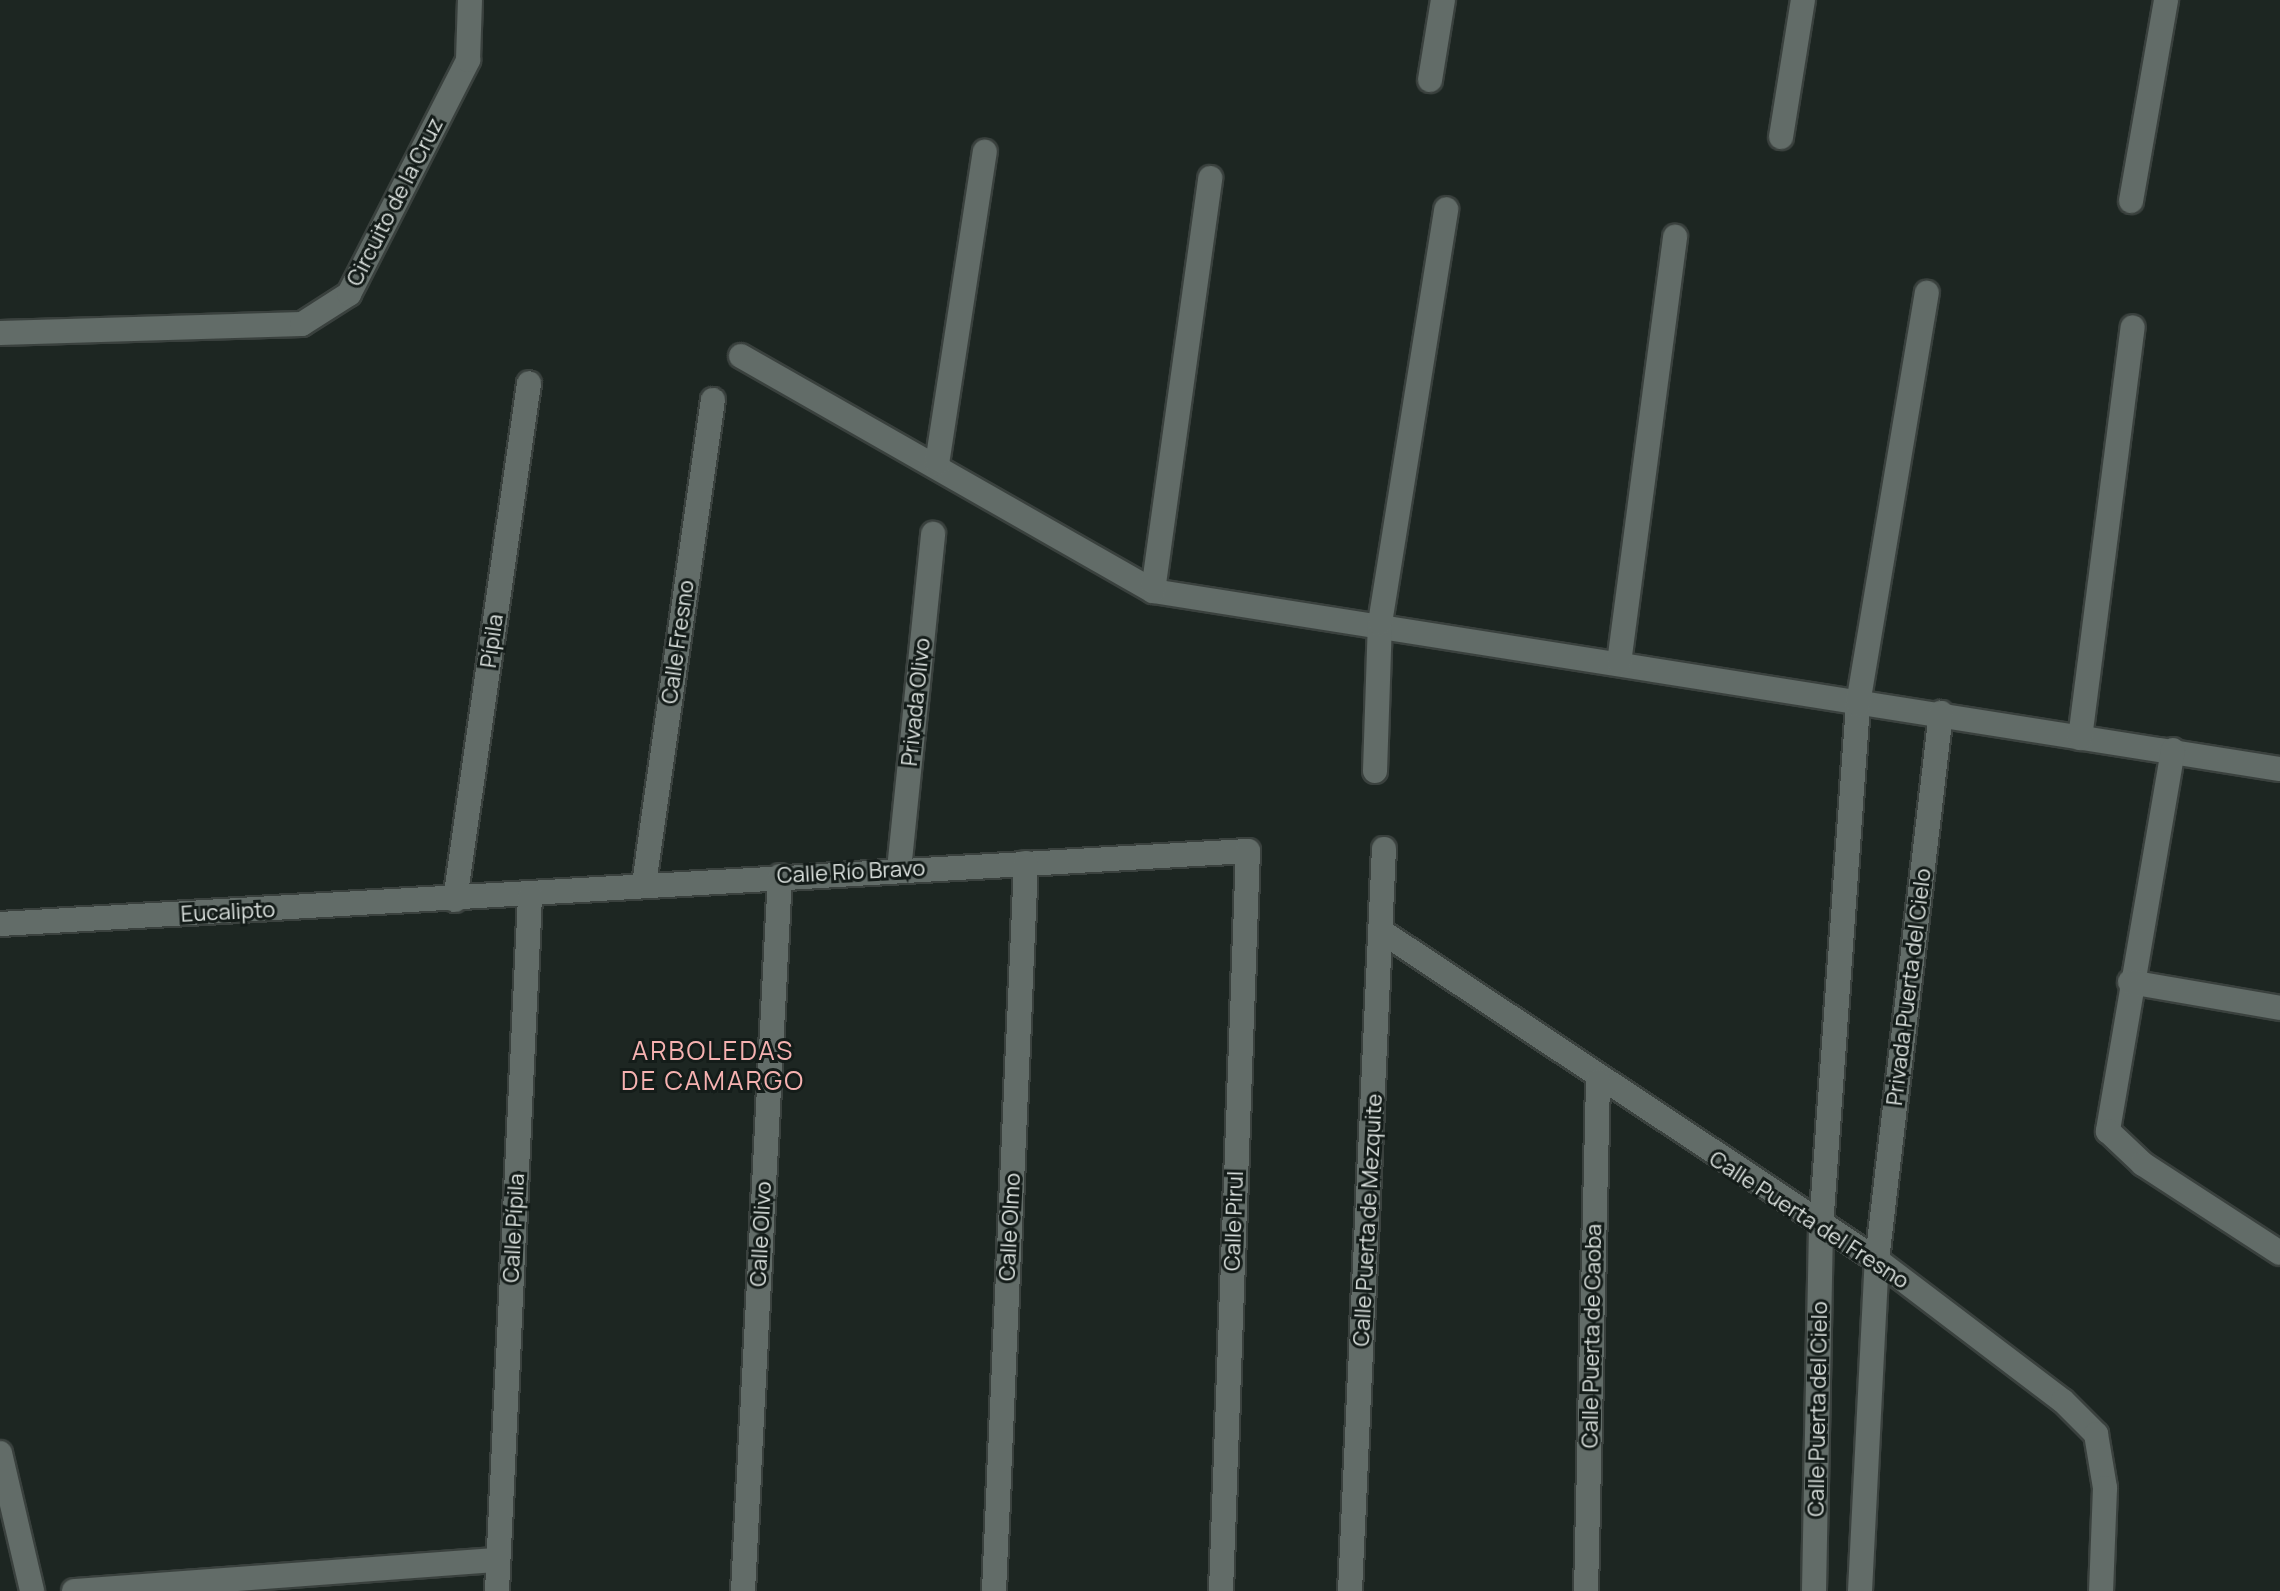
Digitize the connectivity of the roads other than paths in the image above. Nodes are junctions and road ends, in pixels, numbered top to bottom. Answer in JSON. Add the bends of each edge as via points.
{"nodes":[{"id":1,"x":470,"y":0,"type":"edge"},
{"id":2,"x":1443,"y":0,"type":"edge"},
{"id":3,"x":1803,"y":0,"type":"edge"},
{"id":4,"x":2166,"y":0,"type":"edge"},
{"id":5,"x":1430,"y":80,"type":"dead end"},
{"id":6,"x":1781,"y":137,"type":"dead end"},
{"id":7,"x":985,"y":152,"type":"dead end"},
{"id":8,"x":1210,"y":178,"type":"dead end"},
{"id":9,"x":2131,"y":201,"type":"dead end"},
{"id":10,"x":1446,"y":209,"type":"dead end"},
{"id":11,"x":1675,"y":237,"type":"dead end"},
{"id":12,"x":1927,"y":293,"type":"dead end"},
{"id":13,"x":2133,"y":327,"type":"dead end"},
{"id":14,"x":0,"y":333,"type":"edge"},
{"id":15,"x":741,"y":356,"type":"dead end"},
{"id":16,"x":529,"y":383,"type":"dead end"},
{"id":17,"x":713,"y":400,"type":"dead end"},
{"id":18,"x":937,"y":464,"type":"junction"},
{"id":19,"x":933,"y":534,"type":"dead end"},
{"id":20,"x":1153,"y":591,"type":"junction"},
{"id":21,"x":1380,"y":623,"type":"junction"},
{"id":22,"x":1619,"y":663,"type":"junction"},
{"id":23,"x":1858,"y":704,"type":"junction"},
{"id":24,"x":1941,"y":713,"type":"junction"},
{"id":25,"x":2080,"y":738,"type":"junction"},
{"id":26,"x":2173,"y":750,"type":"junction"},
{"id":27,"x":2280,"y":769,"type":"edge"},
{"id":28,"x":1375,"y":771,"type":"dead end"},
{"id":29,"x":1384,"y":849,"type":"dead end"},
{"id":30,"x":1248,"y":851,"type":"joint"},
{"id":31,"x":1026,"y":863,"type":"junction"},
{"id":32,"x":899,"y":870,"type":"junction"},
{"id":33,"x":780,"y":876,"type":"junction"},
{"id":34,"x":644,"y":884,"type":"junction"},
{"id":35,"x":530,"y":896,"type":"junction"},
{"id":36,"x":455,"y":900,"type":"junction"},
{"id":37,"x":0,"y":924,"type":"edge"},
{"id":38,"x":1381,"y":931,"type":"junction"},
{"id":39,"x":2130,"y":982,"type":"junction"},
{"id":40,"x":2280,"y":1008,"type":"edge"},
{"id":41,"x":1598,"y":1081,"type":"junction"},
{"id":42,"x":1821,"y":1227,"type":"junction"},
{"id":43,"x":2280,"y":1253,"type":"edge"},
{"id":44,"x":1877,"y":1260,"type":"junction"},
{"id":45,"x":0,"y":1453,"type":"edge"},
{"id":46,"x":497,"y":1560,"type":"junction"},
{"id":47,"x":32,"y":1591,"type":"edge"},
{"id":48,"x":74,"y":1591,"type":"edge"},
{"id":49,"x":497,"y":1591,"type":"edge"},
{"id":50,"x":743,"y":1591,"type":"edge"},
{"id":51,"x":994,"y":1591,"type":"edge"},
{"id":52,"x":1221,"y":1591,"type":"edge"},
{"id":53,"x":1350,"y":1591,"type":"edge"},
{"id":54,"x":1586,"y":1591,"type":"edge"},
{"id":55,"x":1814,"y":1591,"type":"edge"},
{"id":56,"x":1860,"y":1591,"type":"edge"},
{"id":57,"x":2101,"y":1591,"type":"edge"}],
"edges":[{"from":1,"to":14,"type":"street","name":"Circuito de la Cruz","via":[[468,60],[349,294],[302,324]]},
{"from":2,"to":5,"type":"street"},
{"from":3,"to":6,"type":"street"},
{"from":4,"to":9,"type":"street"},
{"from":7,"to":18,"type":"street"},
{"from":8,"to":20,"type":"street"},
{"from":10,"to":21,"type":"street"},
{"from":11,"to":22,"type":"street"},
{"from":12,"to":23,"type":"street"},
{"from":13,"to":25,"type":"street"},
{"from":15,"to":18,"type":"street"},
{"from":16,"to":36,"type":"street","name":"Pípila"},
{"from":17,"to":34,"type":"street","name":"Calle Fresno"},
{"from":18,"to":20,"type":"street","via":[[1040,533]]},
{"from":19,"to":32,"type":"street","name":"Privada Olivo"},
{"from":20,"to":21,"type":"street"},
{"from":21,"to":22,"type":"street"},
{"from":21,"to":28,"type":"street"},
{"from":22,"to":23,"type":"street"},
{"from":23,"to":24,"type":"street"},
{"from":23,"to":42,"type":"street"},
{"from":24,"to":25,"type":"street"},
{"from":24,"to":44,"type":"street","name":"Privada Puerta del Cielo"},
{"from":25,"to":26,"type":"street"},
{"from":26,"to":27,"type":"street"},
{"from":26,"to":39,"type":"street"},
{"from":29,"to":38,"type":"street","name":"Calle Puerta de Mezquite"},
{"from":30,"to":31,"type":"street","name":"Calle Río Bravo"},
{"from":30,"to":52,"type":"street","name":"Calle Pirul"},
{"from":31,"to":32,"type":"street","name":"Calle Río Bravo"},
{"from":31,"to":51,"type":"street","name":"Calle Olmo"},
{"from":32,"to":33,"type":"street","name":"Calle Río Bravo"},
{"from":33,"to":34,"type":"street","name":"Calle Río Bravo"},
{"from":33,"to":50,"type":"street","name":"Calle Olivo"},
{"from":34,"to":35,"type":"street","name":"Calle Río Bravo"},
{"from":35,"to":36,"type":"street","name":"Calle Río Bravo"},
{"from":35,"to":46,"type":"street","name":"Calle Pípila"},
{"from":36,"to":37,"type":"street","name":"Eucalipto"},
{"from":38,"to":41,"type":"street","name":"Calle Puerta del Fresno"},
{"from":38,"to":53,"type":"street","name":"Calle Puerta de Mezquite"},
{"from":39,"to":40,"type":"street"},
{"from":39,"to":43,"type":"street","via":[[2108,1131],[2143,1164]]},
{"from":41,"to":42,"type":"street","name":"Calle Puerta del Fresno"},
{"from":41,"to":54,"type":"street","name":"Calle Puerta de Caoba"},
{"from":42,"to":44,"type":"street","name":"Calle Puerta del Fresno"},
{"from":42,"to":55,"type":"street","name":"Calle Puerta del Cielo"},
{"from":44,"to":56,"type":"street"},
{"from":44,"to":57,"type":"street","name":"Calle Puerta del Fresno","via":[[2096,1434],[2105,1488]]},
{"from":45,"to":47,"type":"street"},
{"from":46,"to":48,"type":"street"},
{"from":46,"to":49,"type":"street","name":"Calle Pípila"}]}
